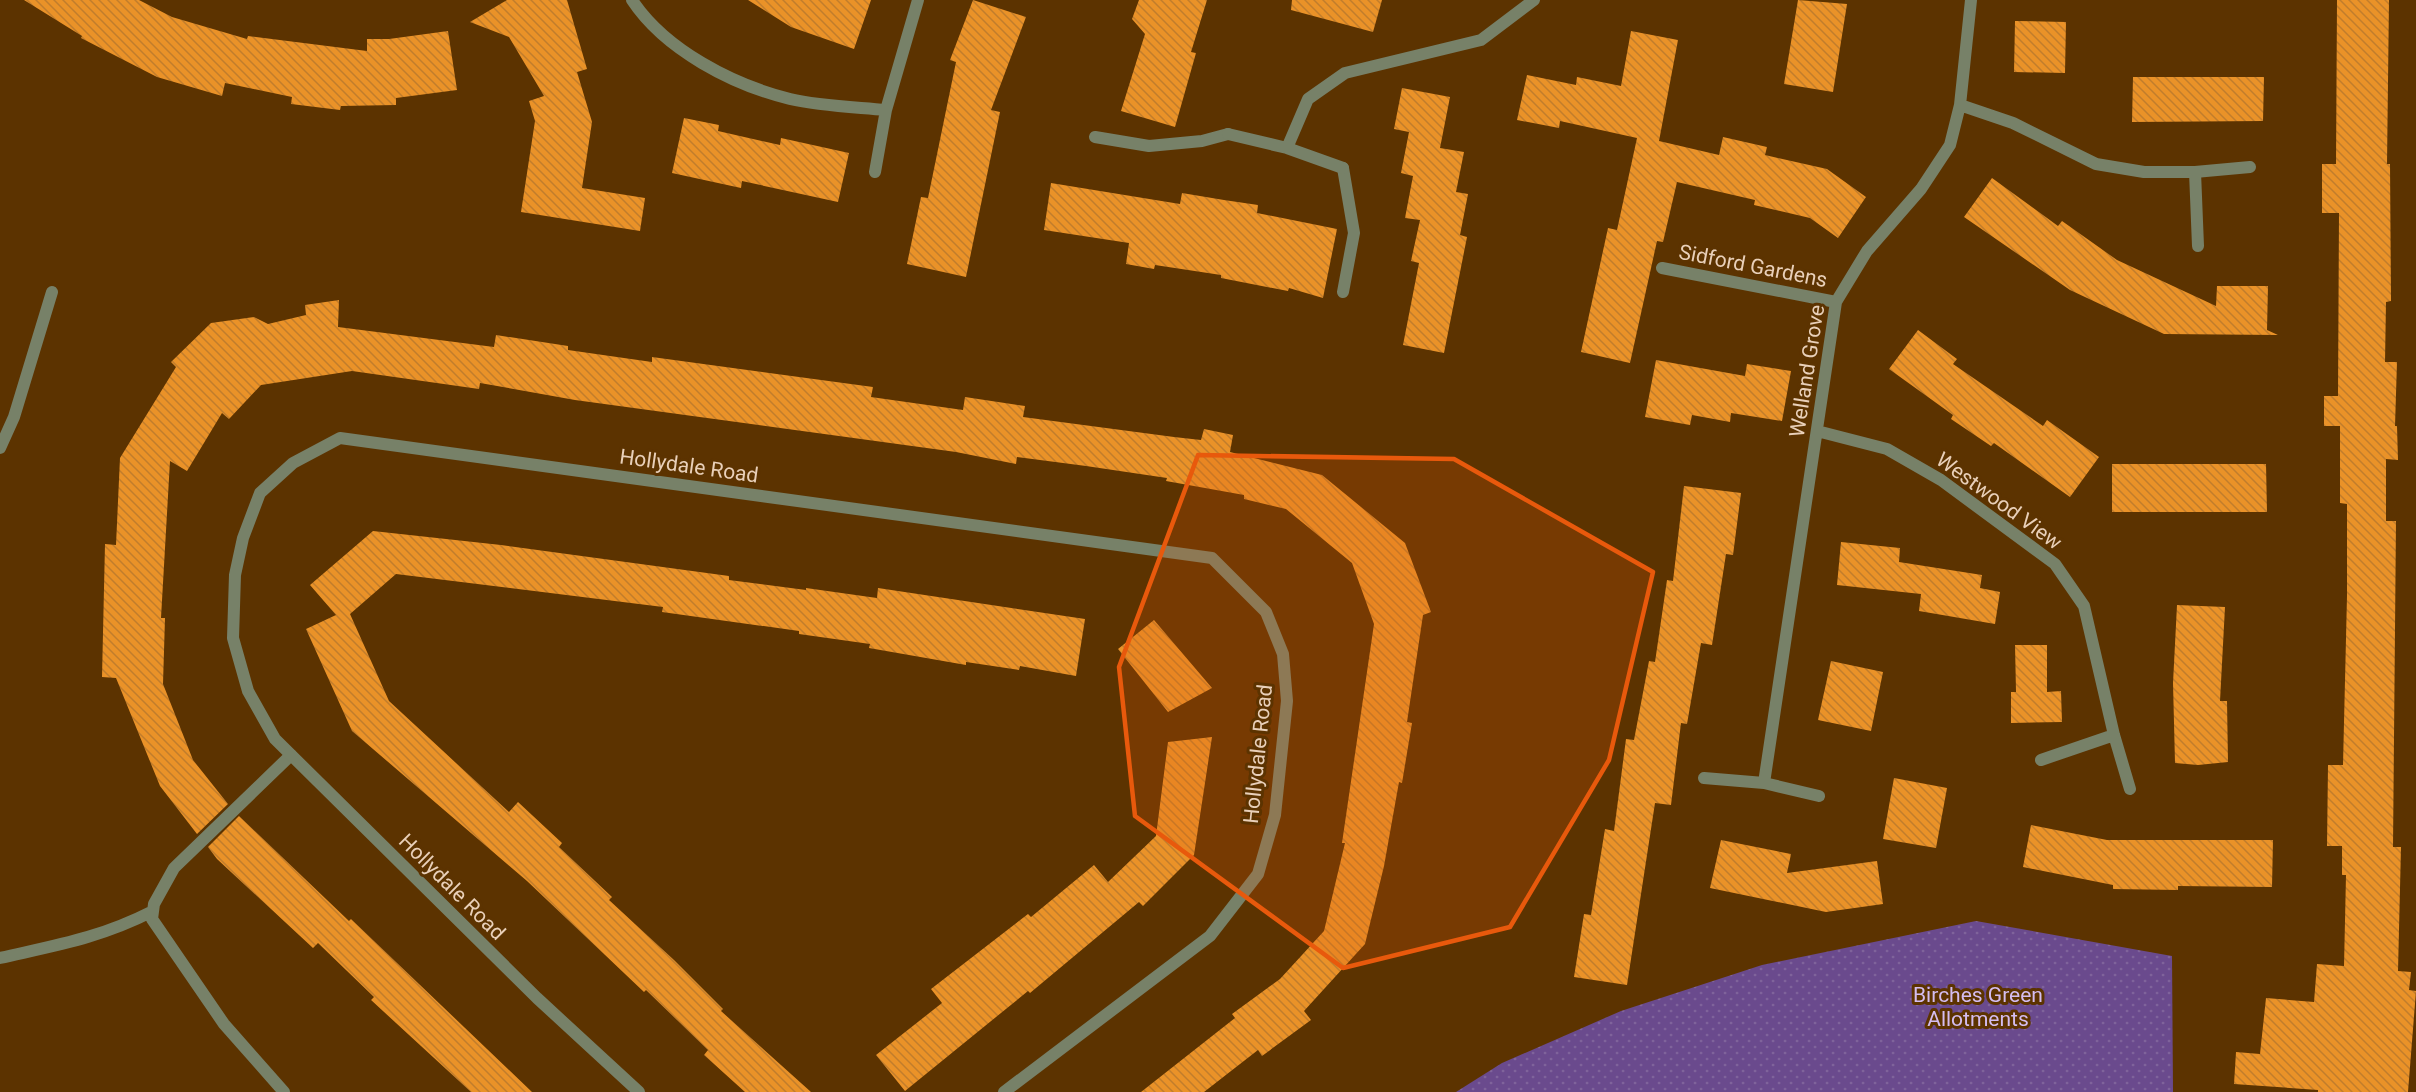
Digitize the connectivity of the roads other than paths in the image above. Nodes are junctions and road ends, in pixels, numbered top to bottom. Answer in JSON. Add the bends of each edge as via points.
{"nodes":[{"id":1,"x":632,"y":0,"type":"edge"},
{"id":2,"x":918,"y":0,"type":"edge"},
{"id":3,"x":1534,"y":0,"type":"edge"},
{"id":4,"x":1971,"y":0,"type":"edge"},
{"id":5,"x":1960,"y":105,"type":"junction"},
{"id":6,"x":886,"y":110,"type":"junction"},
{"id":7,"x":1095,"y":137,"type":"dead end"},
{"id":8,"x":1287,"y":148,"type":"junction"},
{"id":9,"x":2250,"y":167,"type":"dead end"},
{"id":10,"x":875,"y":172,"type":"dead end"},
{"id":11,"x":2195,"y":172,"type":"junction"},
{"id":12,"x":2198,"y":246,"type":"dead end"},
{"id":13,"x":1662,"y":268,"type":"dead end"},
{"id":14,"x":52,"y":292,"type":"dead end"},
{"id":15,"x":1343,"y":292,"type":"dead end"},
{"id":16,"x":1836,"y":302,"type":"junction"},
{"id":17,"x":1816,"y":431,"type":"junction"},
{"id":18,"x":0,"y":448,"type":"edge"},
{"id":19,"x":2114,"y":735,"type":"junction"},
{"id":20,"x":291,"y":755,"type":"junction"},
{"id":21,"x":2041,"y":760,"type":"dead end"},
{"id":22,"x":1704,"y":778,"type":"dead end"},
{"id":23,"x":1764,"y":783,"type":"junction"},
{"id":24,"x":2130,"y":789,"type":"dead end"},
{"id":25,"x":1820,"y":796,"type":"dead end"},
{"id":26,"x":153,"y":911,"type":"junction"},
{"id":27,"x":0,"y":958,"type":"edge"},
{"id":28,"x":284,"y":1092,"type":"edge"},
{"id":29,"x":639,"y":1092,"type":"edge"},
{"id":30,"x":1004,"y":1092,"type":"edge"}],
"edges":[{"from":1,"to":6,"type":"street","via":[[668,39],[734,79],[790,99]]},
{"from":2,"to":6,"type":"street"},
{"from":3,"to":8,"type":"street","via":[[1481,40],[1345,73],[1308,99]]},
{"from":4,"to":5,"type":"street","name":"Welland Grove"},
{"from":5,"to":11,"type":"street","via":[[2013,123],[2096,164],[2144,172]]},
{"from":5,"to":16,"type":"street","name":"Welland Grove","via":[[1950,145],[1921,189],[1867,251]]},
{"from":6,"to":10,"type":"street"},
{"from":7,"to":8,"type":"street","via":[[1149,146],[1202,141],[1228,134]]},
{"from":8,"to":15,"type":"street","via":[[1343,168],[1354,233]]},
{"from":9,"to":11,"type":"street"},
{"from":11,"to":12,"type":"street"},
{"from":13,"to":16,"type":"street","name":"Sidford Gardens"},
{"from":14,"to":18,"type":"street","via":[[14,417]]},
{"from":16,"to":17,"type":"street","name":"Welland Grove"},
{"from":17,"to":19,"type":"street","name":"Westwood View","via":[[1887,449],[1941,480],[2055,564],[2084,606]]},
{"from":17,"to":23,"type":"street","name":"Welland Grove"},
{"from":19,"to":21,"type":"street"},
{"from":19,"to":24,"type":"street","name":"Westwood View"},
{"from":20,"to":26,"type":"street","via":[[174,868]]},
{"from":20,"to":29,"type":"street","name":"Hollydale Road","via":[[537,998]]},
{"from":20,"to":30,"type":"street","name":"Hollydale Road","via":[[275,739],[248,691],[233,638],[236,575],[243,538],[260,493],[293,463],[340,438],[1212,558],[1266,612],[1283,654],[1287,701],[1275,815],[1258,874],[1210,936]]},
{"from":22,"to":23,"type":"street"},
{"from":23,"to":25,"type":"street"},
{"from":26,"to":27,"type":"street","via":[[87,939]]},
{"from":26,"to":28,"type":"street","via":[[152,919],[224,1024]]}]}
